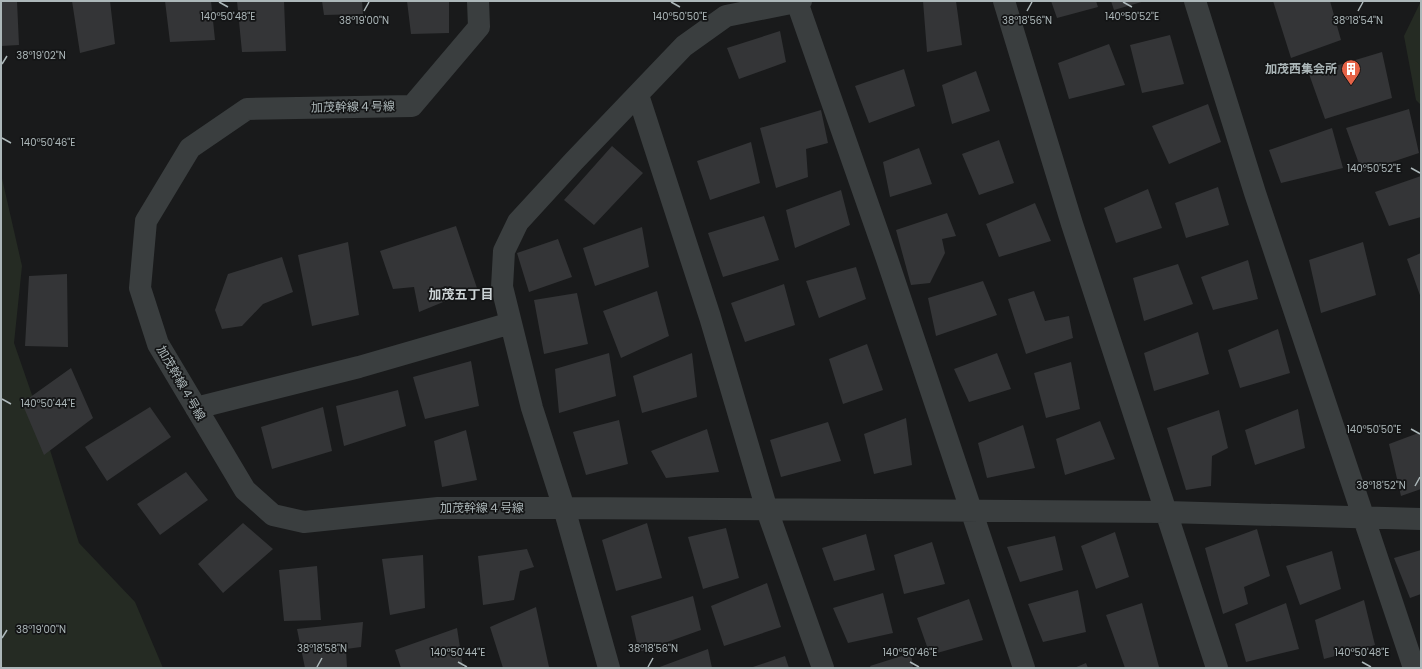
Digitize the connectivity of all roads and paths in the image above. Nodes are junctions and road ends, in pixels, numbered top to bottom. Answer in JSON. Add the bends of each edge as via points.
{"nodes":[{"id":1,"x":478,"y":1,"type":"edge"},
{"id":2,"x":799,"y":1,"type":"edge"},
{"id":3,"x":1004,"y":1,"type":"edge"},
{"id":4,"x":1195,"y":1,"type":"edge"},
{"id":5,"x":638,"y":95,"type":"junction"},
{"id":6,"x":511,"y":322,"type":"junction"},
{"id":7,"x":196,"y":408,"type":"junction"},
{"id":8,"x":564,"y":508,"type":"junction"},
{"id":9,"x":766,"y":510,"type":"junction"},
{"id":10,"x":971,"y":510,"type":"junction"},
{"id":11,"x":1167,"y":512,"type":"junction"},
{"id":12,"x":1365,"y":519,"type":"junction"},
{"id":13,"x":1421,"y":519,"type":"edge"},
{"id":14,"x":609,"y":668,"type":"edge"},
{"id":15,"x":823,"y":668,"type":"edge"},
{"id":16,"x":1024,"y":668,"type":"edge"},
{"id":17,"x":1217,"y":668,"type":"edge"},
{"id":18,"x":1414,"y":668,"type":"edge"}],
"edges":[{"from":1,"to":7,"type":"street","name":"加茂幹線４号線","via":[[479,27],[412,106],[247,109],[190,148],[146,221],[140,288],[158,344]]},
{"from":2,"to":5,"type":"street","via":[[726,16],[684,46]]},
{"from":2,"to":10,"type":"street"},
{"from":3,"to":11,"type":"street","via":[[1072,224]]},
{"from":4,"to":12,"type":"street","via":[[1255,193]]},
{"from":5,"to":6,"type":"street","via":[[518,222],[504,251],[502,287]]},
{"from":5,"to":9,"type":"street","via":[[710,317]]},
{"from":6,"to":7,"type":"street","via":[[359,367]]},
{"from":6,"to":8,"type":"street","via":[[532,408]]},
{"from":7,"to":8,"type":"street","name":"加茂幹線４号線","via":[[245,490],[273,515],[304,522],[438,508]]},
{"from":8,"to":9,"type":"street","name":"加茂幹線４号線"},
{"from":8,"to":14,"type":"street"},
{"from":9,"to":10,"type":"street","name":"加茂幹線４号線"},
{"from":9,"to":15,"type":"street"},
{"from":10,"to":11,"type":"street","name":"加茂幹線４号線"},
{"from":10,"to":16,"type":"street"},
{"from":11,"to":12,"type":"street","name":"加茂幹線４号線"},
{"from":11,"to":17,"type":"street"},
{"from":12,"to":13,"type":"street","name":"加茂幹線４号線"},
{"from":12,"to":18,"type":"street"}]}
